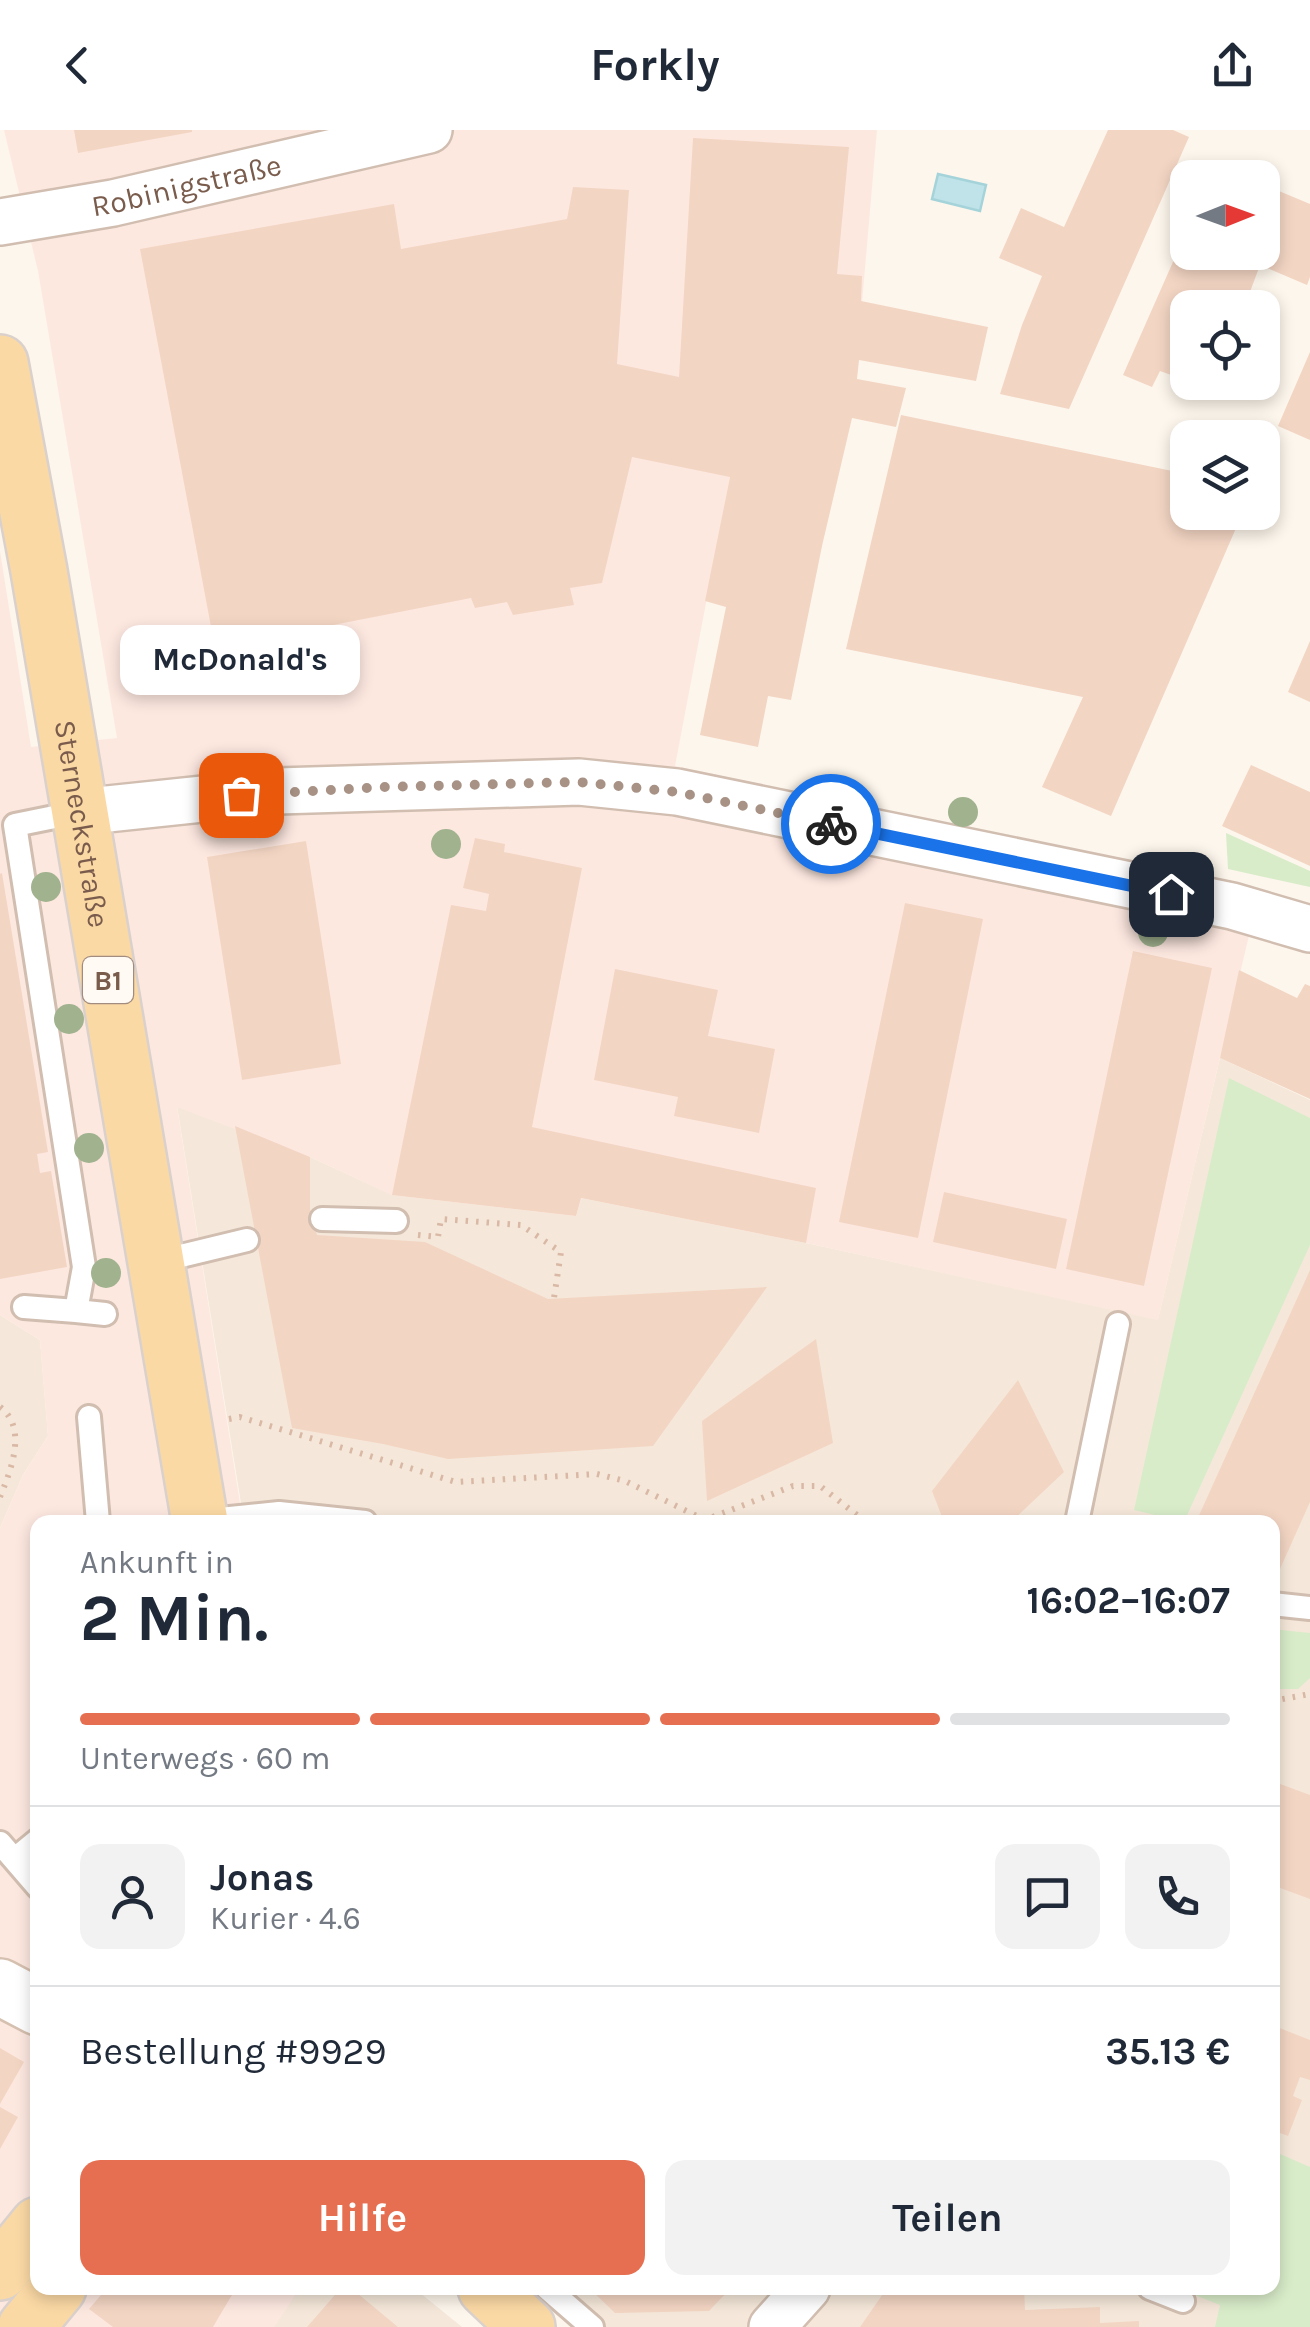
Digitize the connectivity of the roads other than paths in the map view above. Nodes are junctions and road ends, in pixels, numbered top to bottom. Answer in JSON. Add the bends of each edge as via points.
{"nodes":[{"id":1,"x":429,"y":130,"type":"edge"},
{"id":2,"x":0,"y":222,"type":"edge"},
{"id":3,"x":0,"y":364,"type":"edge"},
{"id":4,"x":79,"y":812,"type":"junction"},
{"id":5,"x":1310,"y":929,"type":"edge"},
{"id":6,"x":322,"y":1219,"type":"dead end"},
{"id":7,"x":396,"y":1221,"type":"road end"},
{"id":8,"x":247,"y":1240,"type":"dead end"},
{"id":9,"x":156,"y":1262,"type":"junction"},
{"id":10,"x":24,"y":1307,"type":"dead end"},
{"id":11,"x":76,"y":1311,"type":"junction"},
{"id":12,"x":105,"y":1314,"type":"dead end"},
{"id":13,"x":1118,"y":1324,"type":"dead end"},
{"id":14,"x":89,"y":1417,"type":"dead end"},
{"id":15,"x":97,"y":1515,"type":"edge"},
{"id":16,"x":199,"y":1515,"type":"edge"},
{"id":17,"x":273,"y":1515,"type":"edge"},
{"id":18,"x":299,"y":1515,"type":"edge"},
{"id":19,"x":1078,"y":1515,"type":"edge"},
{"id":20,"x":1280,"y":1605,"type":"edge"},
{"id":21,"x":1310,"y":1608,"type":"edge"},
{"id":22,"x":7,"y":1851,"type":"edge"},
{"id":23,"x":30,"y":1878,"type":"edge"},
{"id":24,"x":30,"y":2235,"type":"edge"},
{"id":25,"x":0,"y":2272,"type":"edge"},
{"id":26,"x":52,"y":2295,"type":"edge"},
{"id":27,"x":493,"y":2295,"type":"edge"},
{"id":28,"x":555,"y":2295,"type":"edge"},
{"id":29,"x":801,"y":2295,"type":"edge"},
{"id":30,"x":1167,"y":2295,"type":"edge"},
{"id":31,"x":1182,"y":2301,"type":"dead end"},
{"id":32,"x":26,"y":2327,"type":"edge"},
{"id":33,"x":527,"y":2327,"type":"edge"},
{"id":34,"x":592,"y":2327,"type":"edge"},
{"id":35,"x":772,"y":2327,"type":"edge"}],
"edges":[{"from":1,"to":2,"type":"street","name":"Robinigstraße","via":[[113,204]]},
{"from":3,"to":4,"type":"main road","name":"Sterneckstraße","number":"B1"},
{"from":4,"to":5,"type":"street","via":[[278,791],[579,782],[677,792],[1232,906]]},
{"from":4,"to":9,"type":"main road","name":"Sterneckstraße","number":"B1"},
{"from":4,"to":11,"type":"lane","via":[[15,824],[84,1266]]},
{"from":6,"to":7,"type":"lane"},
{"from":8,"to":9,"type":"lane"},
{"from":9,"to":16,"type":"main road","name":"Sterneckstraße","number":"B1"},
{"from":10,"to":11,"type":"lane"},
{"from":11,"to":12,"type":"lane"},
{"from":13,"to":19,"type":"lane"},
{"from":14,"to":15,"type":"lane"},
{"from":17,"to":18,"type":"lane"},
{"from":20,"to":21,"type":"lane"},
{"from":22,"to":23,"type":"lane"},
{"from":24,"to":25,"type":"main road"},
{"from":26,"to":32,"type":"main road"},
{"from":27,"to":33,"type":"main road"},
{"from":28,"to":34,"type":"lane"},
{"from":29,"to":35,"type":"street"},
{"from":30,"to":31,"type":"lane"}]}
